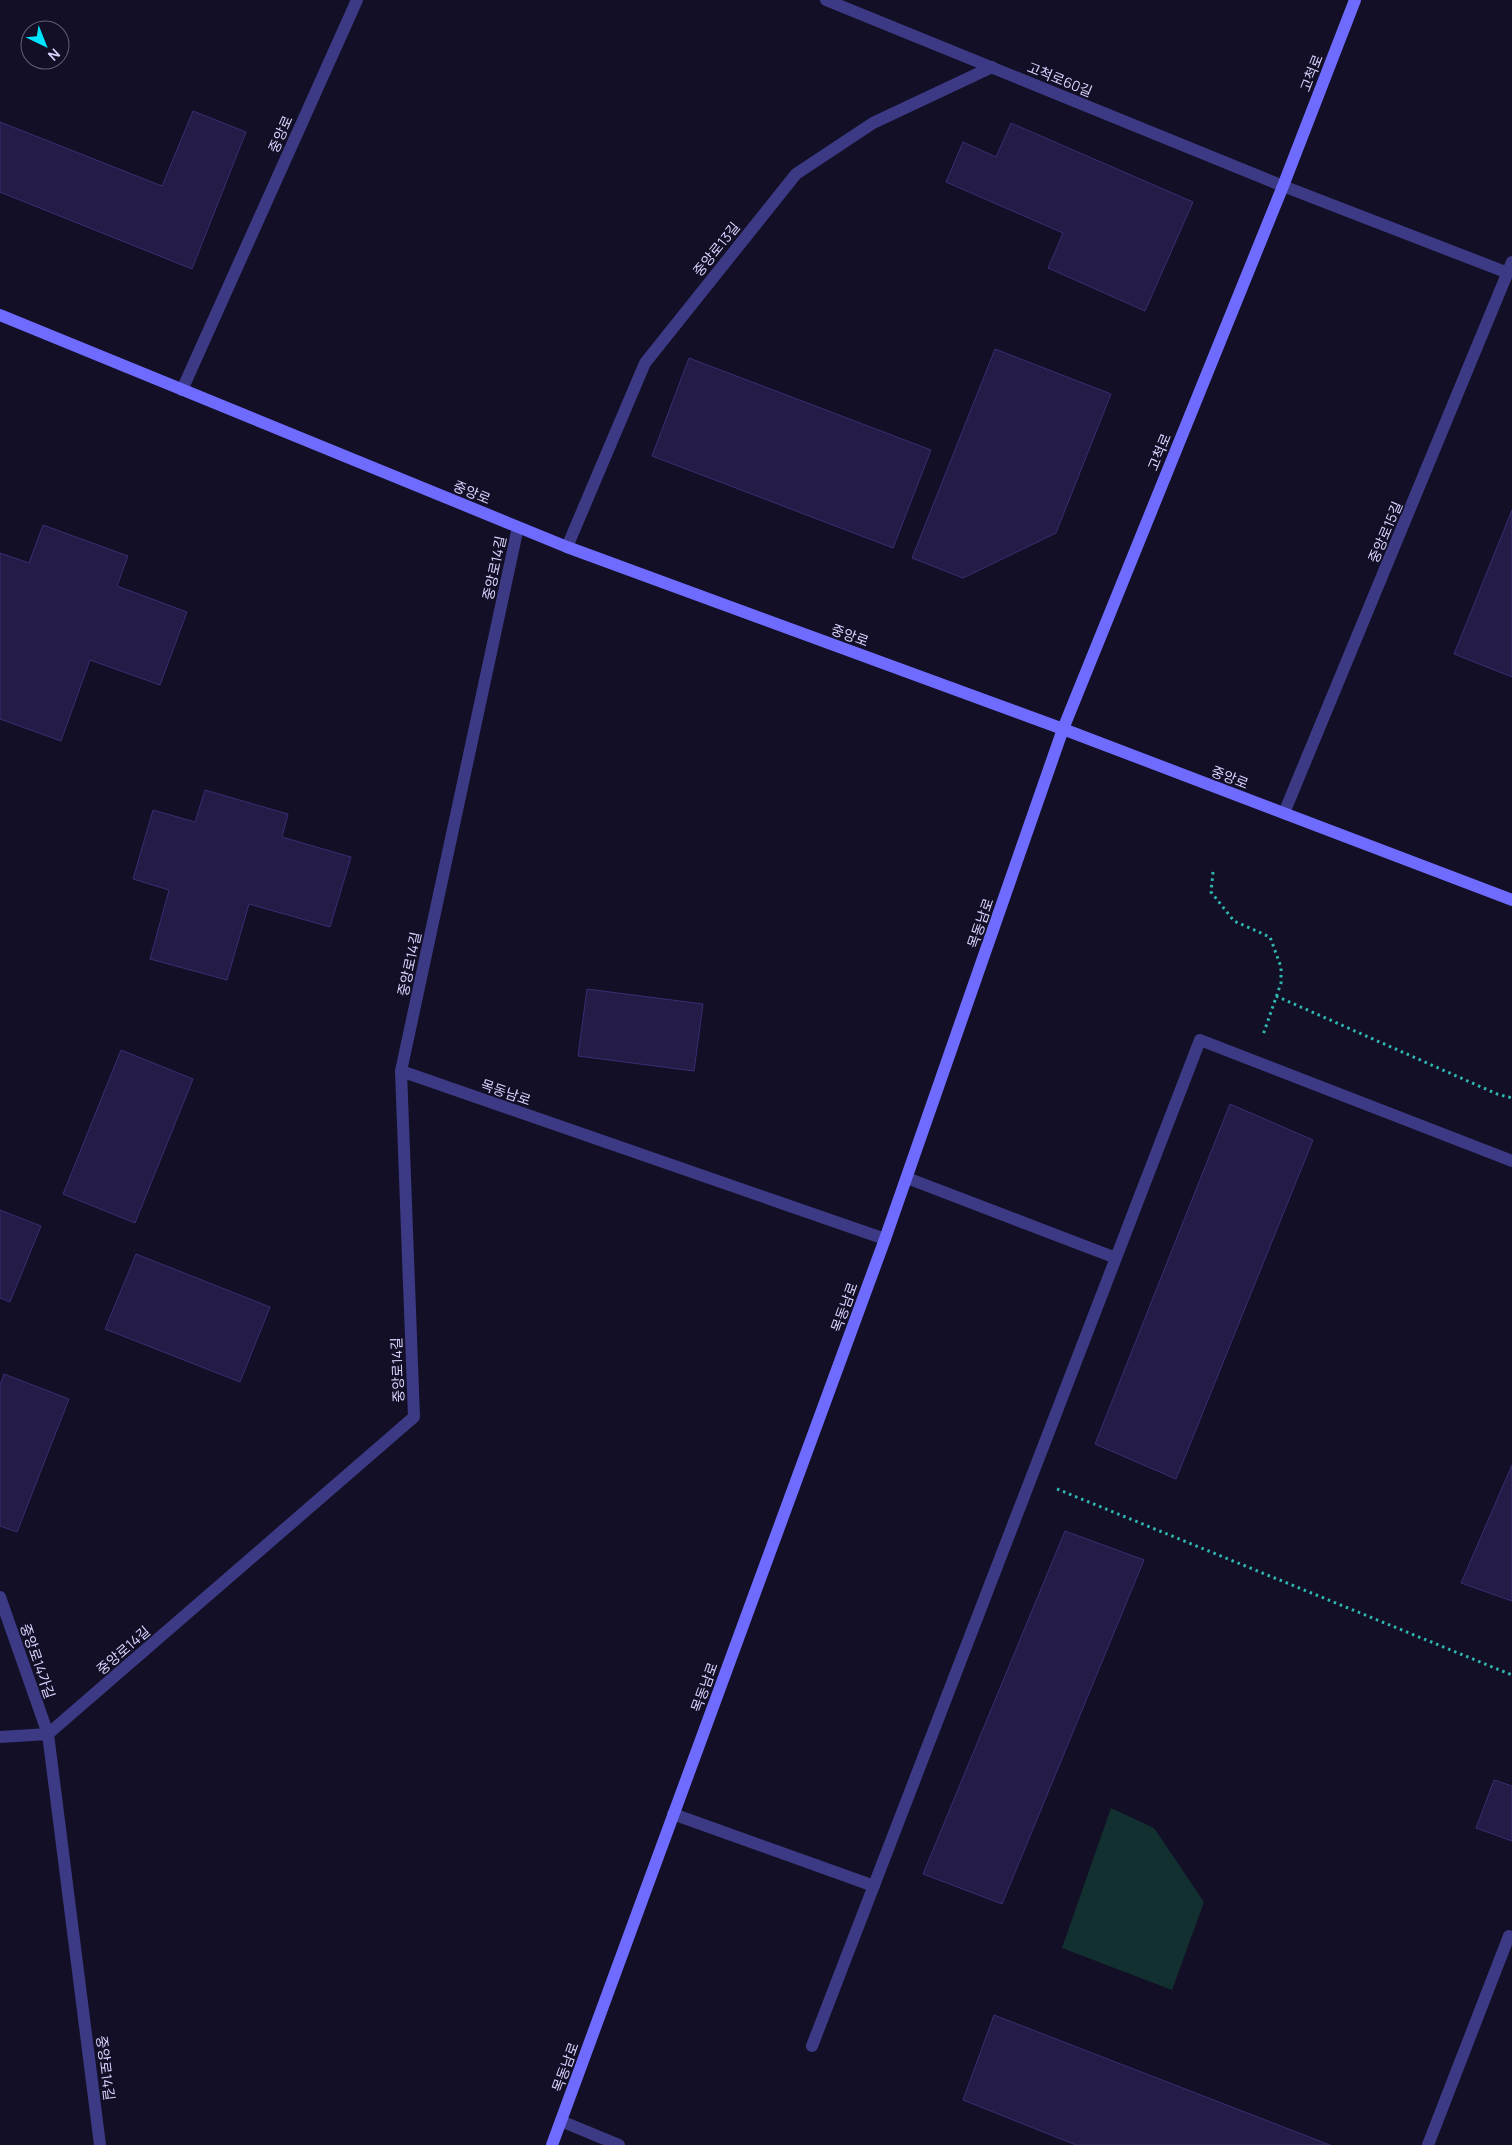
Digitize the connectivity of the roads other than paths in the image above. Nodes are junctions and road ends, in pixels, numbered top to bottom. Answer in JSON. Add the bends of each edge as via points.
{"nodes":[{"id":1,"x":357,"y":0,"type":"edge"},
{"id":2,"x":826,"y":0,"type":"edge"},
{"id":3,"x":1355,"y":0,"type":"edge"},
{"id":4,"x":849,"y":4,"type":"edge"},
{"id":5,"x":992,"y":68,"type":"junction"},
{"id":6,"x":1283,"y":186,"type":"junction"},
{"id":7,"x":1511,"y":270,"type":"edge"},
{"id":8,"x":0,"y":316,"type":"edge"},
{"id":9,"x":182,"y":390,"type":"junction"},
{"id":10,"x":518,"y":527,"type":"junction"},
{"id":11,"x":567,"y":547,"type":"junction"},
{"id":12,"x":1063,"y":729,"type":"junction"},
{"id":13,"x":1284,"y":813,"type":"junction"},
{"id":14,"x":1512,"y":900,"type":"edge"},
{"id":15,"x":401,"y":1071,"type":"junction"},
{"id":16,"x":1512,"y":1161,"type":"edge"},
{"id":17,"x":907,"y":1178,"type":"junction"},
{"id":18,"x":885,"y":1239,"type":"junction"},
{"id":19,"x":1116,"y":1258,"type":"junction"},
{"id":20,"x":0,"y":1597,"type":"edge"},
{"id":21,"x":48,"y":1734,"type":"junction"},
{"id":22,"x":0,"y":1737,"type":"edge"},
{"id":23,"x":674,"y":1814,"type":"junction"},
{"id":24,"x":874,"y":1886,"type":"junction"},
{"id":25,"x":1509,"y":1936,"type":"dead end"},
{"id":26,"x":812,"y":2046,"type":"dead end"},
{"id":27,"x":561,"y":2121,"type":"junction"},
{"id":28,"x":100,"y":2145,"type":"edge"},
{"id":29,"x":552,"y":2145,"type":"edge"},
{"id":30,"x":619,"y":2145,"type":"edge"},
{"id":31,"x":1428,"y":2145,"type":"edge"}],
"edges":[{"from":1,"to":9,"type":"street","name":"중앙로"},
{"from":2,"to":4,"type":"street","name":"고척로60길"},
{"from":3,"to":6,"type":"main road","name":"고척로"},
{"from":4,"to":5,"type":"street","name":"고척로60길"},
{"from":5,"to":6,"type":"street","name":"고척로60길"},
{"from":5,"to":11,"type":"street","name":"중앙로13길","via":[[873,123],[796,174],[645,362]]},
{"from":6,"to":7,"type":"street"},
{"from":6,"to":12,"type":"main road","name":"고척로"},
{"from":7,"to":13,"type":"street","name":"중앙로15길"},
{"from":8,"to":9,"type":"main road","name":"중앙로"},
{"from":9,"to":10,"type":"main road","name":"중앙로"},
{"from":10,"to":11,"type":"main road","name":"중앙로"},
{"from":10,"to":15,"type":"street","name":"중앙로14길"},
{"from":11,"to":12,"type":"main road","name":"중앙로"},
{"from":12,"to":13,"type":"main road","name":"중앙로"},
{"from":12,"to":17,"type":"main road","name":"목동남로"},
{"from":13,"to":14,"type":"main road","name":"중앙로"},
{"from":15,"to":18,"type":"street","name":"목동남로"},
{"from":15,"to":21,"type":"street","name":"중앙로14길","via":[[414,1418]]},
{"from":16,"to":19,"type":"street","via":[[1200,1040]]},
{"from":17,"to":18,"type":"main road","name":"목동남로"},
{"from":17,"to":19,"type":"street"},
{"from":18,"to":23,"type":"main road","name":"목동남로"},
{"from":19,"to":24,"type":"street"},
{"from":20,"to":21,"type":"street","name":"중앙로14가길"},
{"from":21,"to":22,"type":"street"},
{"from":21,"to":28,"type":"street","name":"중앙로14길"},
{"from":23,"to":24,"type":"street"},
{"from":23,"to":27,"type":"main road","name":"목동남로"},
{"from":24,"to":26,"type":"street"},
{"from":25,"to":31,"type":"street"},
{"from":27,"to":29,"type":"main road","name":"목동남로"},
{"from":27,"to":30,"type":"street"}]}
